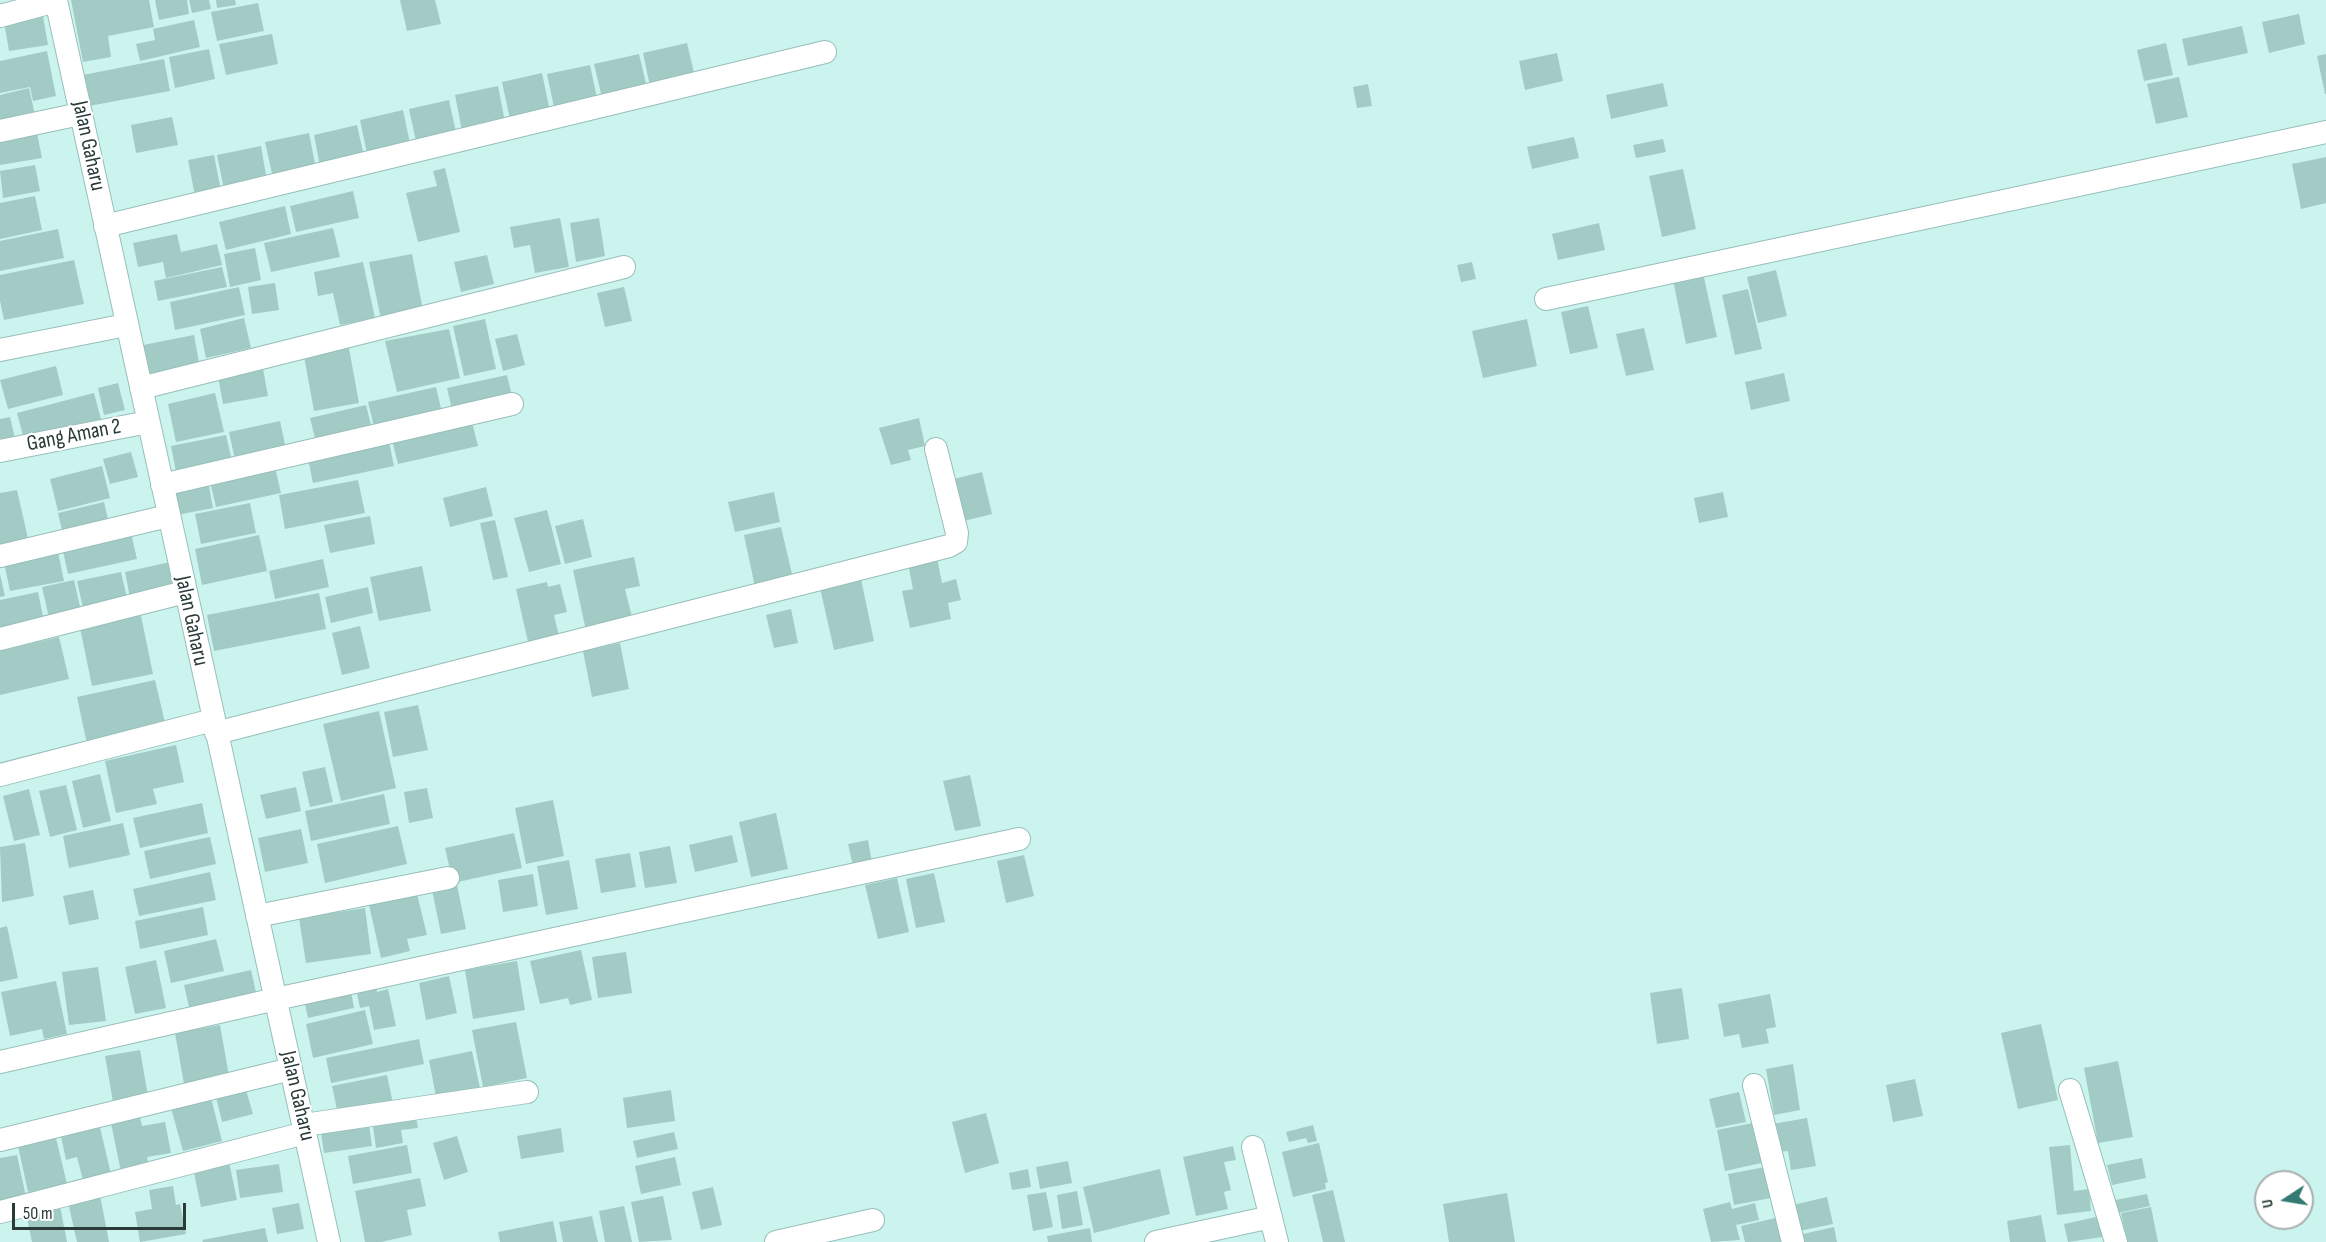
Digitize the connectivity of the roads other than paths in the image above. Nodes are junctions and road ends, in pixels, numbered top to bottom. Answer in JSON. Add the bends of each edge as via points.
{"nodes":[{"id":1,"x":56,"y":1,"type":"edge"},
{"id":2,"x":0,"y":16,"type":"edge"},
{"id":3,"x":825,"y":52,"type":"dead end"},
{"id":4,"x":80,"y":114,"type":"junction"},
{"id":5,"x":0,"y":131,"type":"edge"},
{"id":6,"x":2326,"y":132,"type":"edge"},
{"id":7,"x":105,"y":226,"type":"junction"},
{"id":8,"x":624,"y":267,"type":"dead end"},
{"id":9,"x":1546,"y":299,"type":"dead end"},
{"id":10,"x":126,"y":325,"type":"junction"},
{"id":11,"x":0,"y":350,"type":"edge"},
{"id":12,"x":141,"y":388,"type":"junction"},
{"id":13,"x":512,"y":404,"type":"dead end"},
{"id":14,"x":148,"y":422,"type":"junction"},
{"id":15,"x":936,"y":448,"type":"dead end"},
{"id":16,"x":0,"y":451,"type":"edge"},
{"id":17,"x":162,"y":485,"type":"junction"},
{"id":18,"x":168,"y":516,"type":"junction"},
{"id":19,"x":0,"y":556,"type":"edge"},
{"id":20,"x":185,"y":592,"type":"junction"},
{"id":21,"x":0,"y":639,"type":"edge"},
{"id":22,"x":215,"y":727,"type":"junction"},
{"id":23,"x":0,"y":775,"type":"edge"},
{"id":24,"x":1019,"y":839,"type":"dead end"},
{"id":25,"x":448,"y":878,"type":"dead end"},
{"id":26,"x":257,"y":916,"type":"junction"},
{"id":27,"x":276,"y":999,"type":"junction"},
{"id":28,"x":0,"y":1062,"type":"edge"},
{"id":29,"x":291,"y":1069,"type":"junction"},
{"id":30,"x":1754,"y":1085,"type":"dead end"},
{"id":31,"x":2070,"y":1090,"type":"dead end"},
{"id":32,"x":527,"y":1092,"type":"dead end"},
{"id":33,"x":304,"y":1129,"type":"junction"},
{"id":34,"x":0,"y":1140,"type":"edge"},
{"id":35,"x":1253,"y":1147,"type":"dead end"},
{"id":36,"x":0,"y":1212,"type":"edge"},
{"id":37,"x":1271,"y":1217,"type":"junction"},
{"id":38,"x":873,"y":1220,"type":"dead end"},
{"id":39,"x":329,"y":1242,"type":"edge"},
{"id":40,"x":776,"y":1242,"type":"edge"},
{"id":41,"x":1156,"y":1242,"type":"edge"},
{"id":42,"x":1277,"y":1242,"type":"edge"},
{"id":43,"x":1794,"y":1242,"type":"edge"},
{"id":44,"x":2116,"y":1242,"type":"edge"}],
"edges":[{"from":1,"to":2,"type":"street"},
{"from":1,"to":4,"type":"street","name":"Jalan Gaharu"},
{"from":3,"to":7,"type":"street"},
{"from":4,"to":5,"type":"street"},
{"from":4,"to":7,"type":"street","name":"Jalan Gaharu"},
{"from":6,"to":9,"type":"street"},
{"from":7,"to":10,"type":"street","name":"Jalan Gaharu"},
{"from":8,"to":12,"type":"street"},
{"from":10,"to":11,"type":"street"},
{"from":10,"to":12,"type":"street","name":"Jalan Gaharu"},
{"from":12,"to":14,"type":"street","name":"Jalan Gaharu"},
{"from":13,"to":17,"type":"street"},
{"from":14,"to":16,"type":"street","name":"Gang Aman 2"},
{"from":14,"to":17,"type":"street","name":"Jalan Gaharu"},
{"from":15,"to":22,"type":"street","via":[[957,533],[956,542],[949,546]]},
{"from":17,"to":18,"type":"street","name":"Jalan Gaharu"},
{"from":18,"to":19,"type":"street"},
{"from":18,"to":20,"type":"street","name":"Jalan Gaharu"},
{"from":20,"to":21,"type":"street"},
{"from":20,"to":22,"type":"street","name":"Jalan Gaharu"},
{"from":22,"to":23,"type":"street"},
{"from":22,"to":26,"type":"street","name":"Jalan Gaharu"},
{"from":24,"to":27,"type":"street"},
{"from":25,"to":26,"type":"street"},
{"from":26,"to":27,"type":"street","name":"Jalan Gaharu"},
{"from":27,"to":28,"type":"street"},
{"from":27,"to":29,"type":"street","name":"Jalan Gaharu"},
{"from":29,"to":33,"type":"street","name":"Jalan Gaharu"},
{"from":29,"to":34,"type":"street"},
{"from":30,"to":43,"type":"street"},
{"from":31,"to":44,"type":"street"},
{"from":32,"to":33,"type":"street"},
{"from":33,"to":36,"type":"street"},
{"from":33,"to":39,"type":"street","name":"Jalan Gaharu"},
{"from":35,"to":37,"type":"street"},
{"from":37,"to":41,"type":"street"},
{"from":37,"to":42,"type":"street"},
{"from":38,"to":40,"type":"street"}]}
